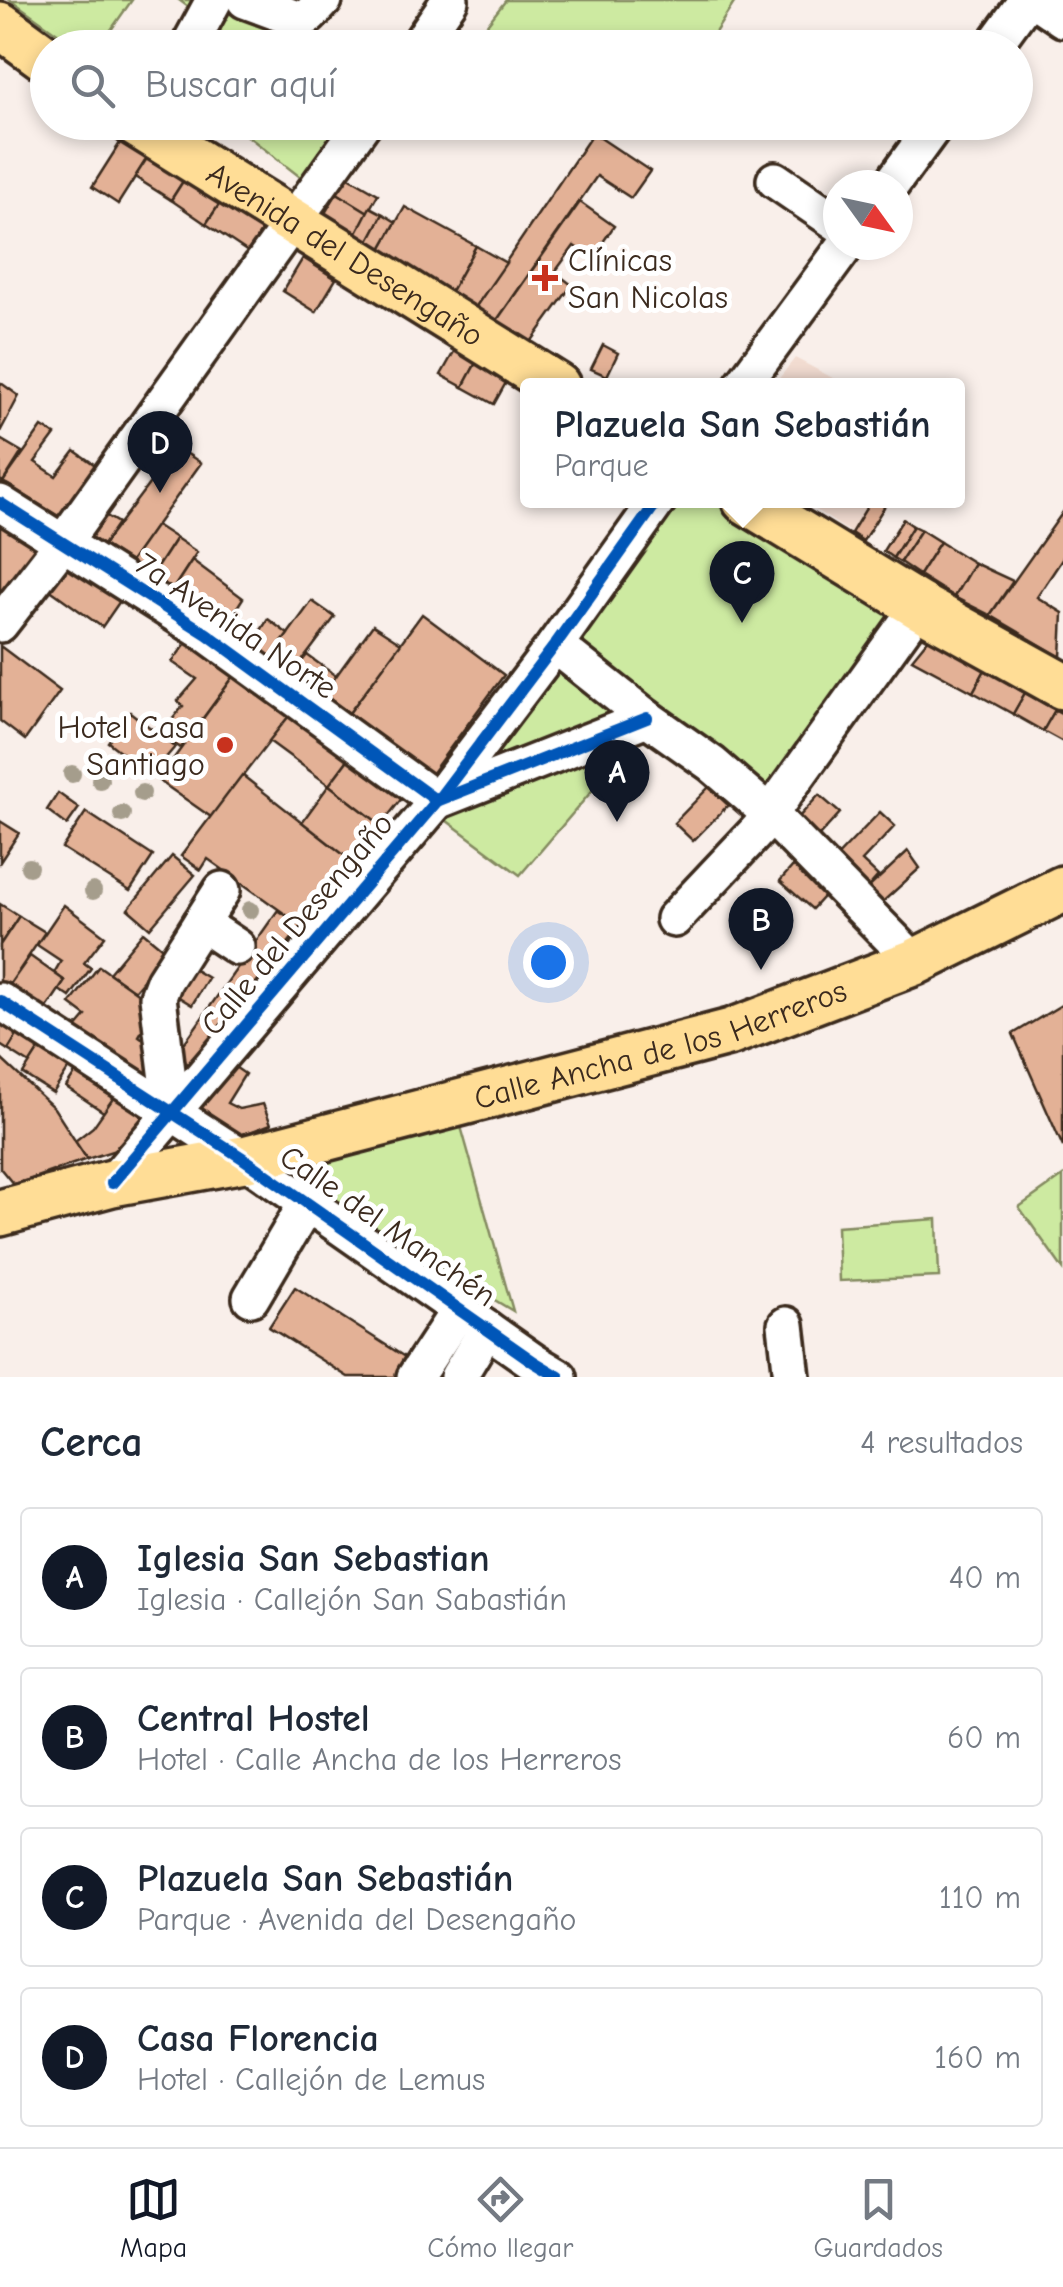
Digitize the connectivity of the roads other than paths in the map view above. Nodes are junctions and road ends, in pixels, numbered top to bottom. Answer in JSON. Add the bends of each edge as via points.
{"nodes":[{"id":1,"x":214,"y":0,"type":"edge"},
{"id":2,"x":245,"y":0,"type":"edge"},
{"id":3,"x":324,"y":0,"type":"edge"},
{"id":4,"x":450,"y":0,"type":"edge"},
{"id":5,"x":1027,"y":0,"type":"edge"},
{"id":6,"x":1035,"y":0,"type":"edge"},
{"id":7,"x":1063,"y":19,"type":"edge"},
{"id":8,"x":198,"y":30,"type":"edge"},
{"id":9,"x":429,"y":30,"type":"edge"},
{"id":10,"x":1005,"y":30,"type":"edge"},
{"id":11,"x":163,"y":140,"type":"edge"},
{"id":12,"x":351,"y":140,"type":"edge"},
{"id":13,"x":924,"y":140,"type":"edge"},
{"id":14,"x":902,"y":170,"type":"edge"},
{"id":15,"x":775,"y":180,"type":"dead end"},
{"id":16,"x":823,"y":213,"type":"edge"},
{"id":17,"x":293,"y":224,"type":"junction"},
{"id":18,"x":835,"y":260,"type":"edge"},
{"id":19,"x":544,"y":378,"type":"edge"},
{"id":20,"x":748,"y":378,"type":"edge"},
{"id":21,"x":0,"y":504,"type":"edge"},
{"id":22,"x":652,"y":508,"type":"edge"},
{"id":23,"x":758,"y":508,"type":"edge"},
{"id":24,"x":62,"y":543,"type":"junction"},
{"id":25,"x":919,"y":606,"type":"junction"},
{"id":26,"x":0,"y":624,"type":"edge"},
{"id":27,"x":555,"y":645,"type":"junction"},
{"id":28,"x":1063,"y":686,"type":"edge"},
{"id":29,"x":646,"y":718,"type":"junction"},
{"id":30,"x":438,"y":801,"type":"junction"},
{"id":31,"x":770,"y":814,"type":"junction"},
{"id":32,"x":1063,"y":889,"type":"edge"},
{"id":33,"x":222,"y":890,"type":"dead end"},
{"id":34,"x":674,"y":919,"type":"dead end"},
{"id":35,"x":201,"y":923,"type":"junction"},
{"id":36,"x":237,"y":948,"type":"dead end"},
{"id":37,"x":915,"y":962,"type":"junction"},
{"id":38,"x":0,"y":1001,"type":"edge"},
{"id":39,"x":172,"y":1113,"type":"junction"},
{"id":40,"x":244,"y":1159,"type":"junction"},
{"id":41,"x":112,"y":1184,"type":"junction"},
{"id":42,"x":307,"y":1203,"type":"junction"},
{"id":43,"x":0,"y":1213,"type":"edge"},
{"id":44,"x":251,"y":1298,"type":"dead end"},
{"id":45,"x":473,"y":1320,"type":"junction"},
{"id":46,"x":786,"y":1325,"type":"dead end"},
{"id":47,"x":416,"y":1377,"type":"edge"},
{"id":48,"x":458,"y":1377,"type":"edge"},
{"id":49,"x":560,"y":1377,"type":"edge"},
{"id":50,"x":792,"y":1377,"type":"edge"}],
"edges":[{"from":1,"to":8,"type":"street"},
{"from":2,"to":3,"type":"street","via":[[299,20]]},
{"from":4,"to":9,"type":"street"},
{"from":5,"to":10,"type":"street"},
{"from":6,"to":7,"type":"street"},
{"from":11,"to":17,"type":"main road","name":"Avenida del Desengaño"},
{"from":12,"to":17,"type":"street"},
{"from":13,"to":14,"type":"street"},
{"from":15,"to":16,"type":"street"},
{"from":17,"to":19,"type":"main road","name":"Avenida del Desengaño"},
{"from":17,"to":24,"type":"street"},
{"from":18,"to":20,"type":"street"},
{"from":21,"to":24,"type":"street","name":"7a Avenida Norte"},
{"from":22,"to":27,"type":"street","name":"Calle del Desengaño"},
{"from":23,"to":25,"type":"main road"},
{"from":24,"to":26,"type":"street"},
{"from":24,"to":30,"type":"street","name":"7a Avenida Norte","via":[[206,634]]},
{"from":25,"to":28,"type":"main road"},
{"from":25,"to":31,"type":"street"},
{"from":27,"to":29,"type":"street"},
{"from":27,"to":30,"type":"street","name":"Calle del Desengaño"},
{"from":29,"to":30,"type":"street"},
{"from":29,"to":31,"type":"street"},
{"from":30,"to":39,"type":"street","name":"Calle del Desengaño"},
{"from":31,"to":34,"type":"street"},
{"from":31,"to":37,"type":"street"},
{"from":32,"to":37,"type":"main road","name":"Calle Ancha de los Herreros"},
{"from":33,"to":35,"type":"street"},
{"from":35,"to":36,"type":"street"},
{"from":35,"to":39,"type":"street","via":[[158,997]]},
{"from":37,"to":40,"type":"main road","name":"Calle Ancha de los Herreros","via":[[732,1032]]},
{"from":38,"to":39,"type":"street"},
{"from":39,"to":40,"type":"street"},
{"from":39,"to":41,"type":"street","name":"Calle del Desengaño"},
{"from":40,"to":41,"type":"main road","name":"Calle del Manchén"},
{"from":40,"to":42,"type":"street","name":"Calle del Manchén"},
{"from":41,"to":43,"type":"main road","name":"Calle del Manchén"},
{"from":42,"to":44,"type":"street"},
{"from":42,"to":45,"type":"street","name":"Calle del Manchén"},
{"from":45,"to":47,"type":"street"},
{"from":45,"to":48,"type":"street"},
{"from":45,"to":49,"type":"street","name":"Calle del Manchén"},
{"from":46,"to":50,"type":"street"}]}
